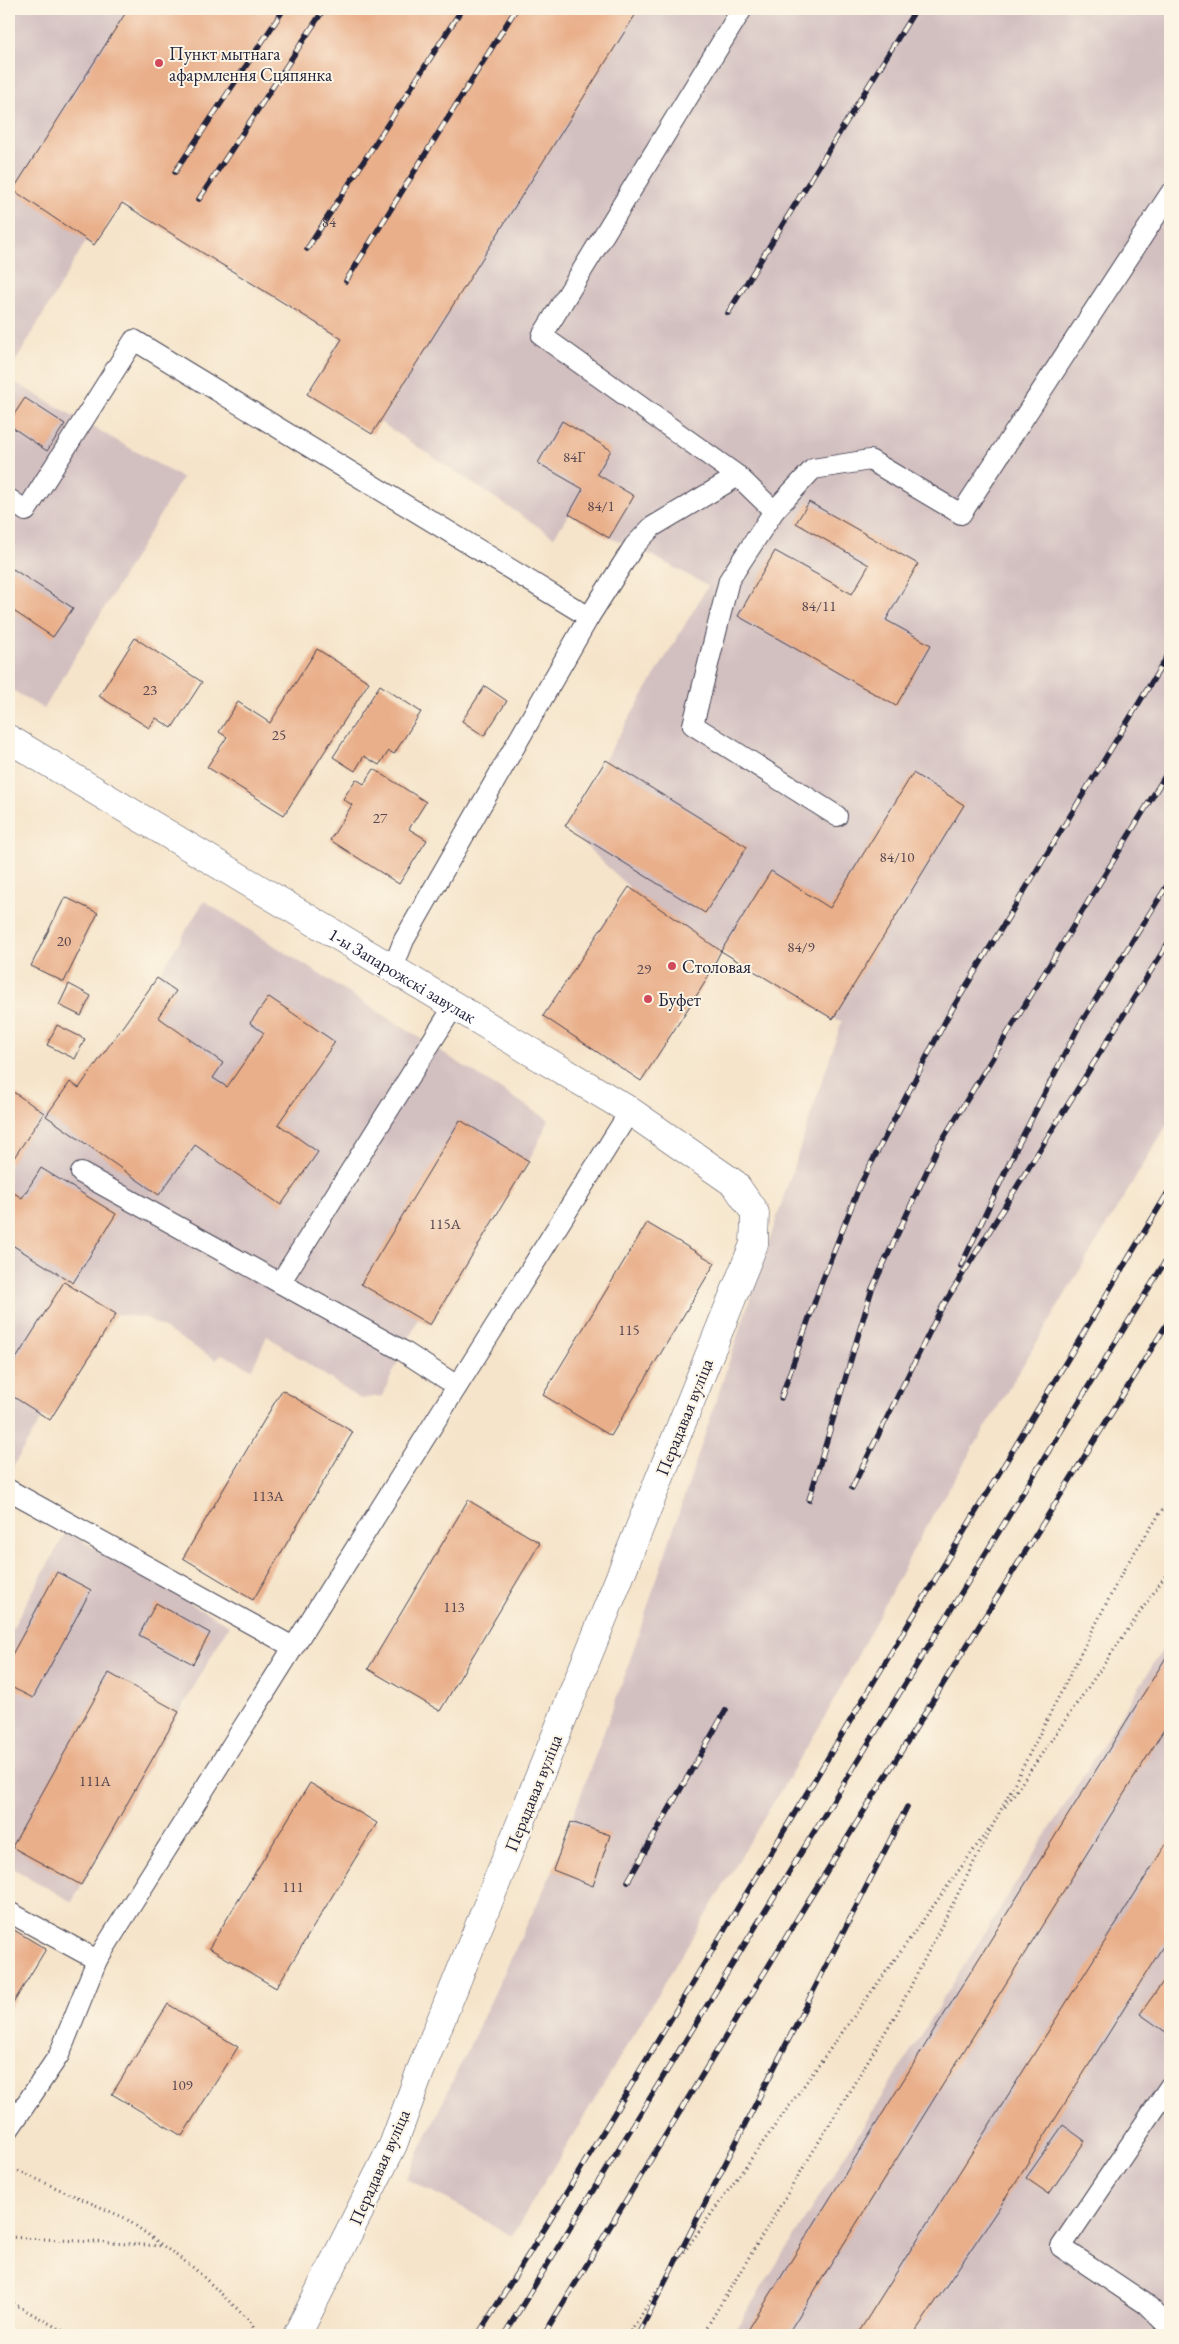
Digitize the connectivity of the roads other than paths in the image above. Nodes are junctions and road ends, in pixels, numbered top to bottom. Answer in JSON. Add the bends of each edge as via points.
{"nodes":[{"id":1,"x":742,"y":9,"type":"edge"},
{"id":2,"x":1170,"y":194,"type":"edge"},
{"id":3,"x":738,"y":476,"type":"junction"},
{"id":4,"x":9,"y":499,"type":"edge"},
{"id":5,"x":774,"y":511,"type":"junction"},
{"id":6,"x":589,"y":617,"type":"junction"},
{"id":7,"x":9,"y":739,"type":"edge"},
{"id":8,"x":837,"y":816,"type":"dead end"},
{"id":9,"x":393,"y":968,"type":"junction"},
{"id":10,"x":454,"y":1006,"type":"junction"},
{"id":11,"x":630,"y":1111,"type":"junction"},
{"id":12,"x":81,"y":1173,"type":"dead end"},
{"id":13,"x":754,"y":1244,"type":"joint"},
{"id":14,"x":280,"y":1283,"type":"junction"},
{"id":15,"x":457,"y":1386,"type":"junction"},
{"id":16,"x":9,"y":1490,"type":"edge"},
{"id":17,"x":293,"y":1647,"type":"junction"},
{"id":18,"x":9,"y":1912,"type":"edge"},
{"id":19,"x":97,"y":1960,"type":"junction"},
{"id":20,"x":1170,"y":2086,"type":"edge"},
{"id":21,"x":9,"y":2130,"type":"edge"},
{"id":22,"x":1170,"y":2328,"type":"edge"},
{"id":23,"x":297,"y":2335,"type":"edge"}],
"edges":[{"from":1,"to":3,"type":"lane","via":[[542,336]]},
{"from":2,"to":5,"type":"lane","via":[[961,514],[870,460],[812,469]]},
{"from":3,"to":5,"type":"lane"},
{"from":3,"to":6,"type":"lane","via":[[652,528],[634,546]]},
{"from":4,"to":6,"type":"lane","via":[[26,511],[134,340]]},
{"from":5,"to":8,"type":"lane","via":[[729,580],[693,724]]},
{"from":6,"to":9,"type":"lane","via":[[404,940]]},
{"from":7,"to":9,"type":"street","name":"1-ы Запарожскі завулак"},
{"from":9,"to":10,"type":"street","name":"1-ы Запарожскі завулак"},
{"from":10,"to":11,"type":"street","name":"1-ы Запарожскі завулак"},
{"from":10,"to":14,"type":"lane"},
{"from":11,"to":13,"type":"street","name":"1-ы Запарожскі завулак","via":[[735,1184],[755,1213]]},
{"from":11,"to":15,"type":"lane"},
{"from":12,"to":14,"type":"lane"},
{"from":13,"to":23,"type":"street","name":"Перадавая вуліца","via":[[393,2145]]},
{"from":14,"to":15,"type":"lane","via":[[403,1351]]},
{"from":15,"to":17,"type":"lane"},
{"from":16,"to":17,"type":"lane"},
{"from":17,"to":19,"type":"lane"},
{"from":18,"to":19,"type":"lane"},
{"from":19,"to":21,"type":"lane","via":[[59,2055]]},
{"from":20,"to":22,"type":"lane","via":[[1061,2247],[1146,2304]]}]}
